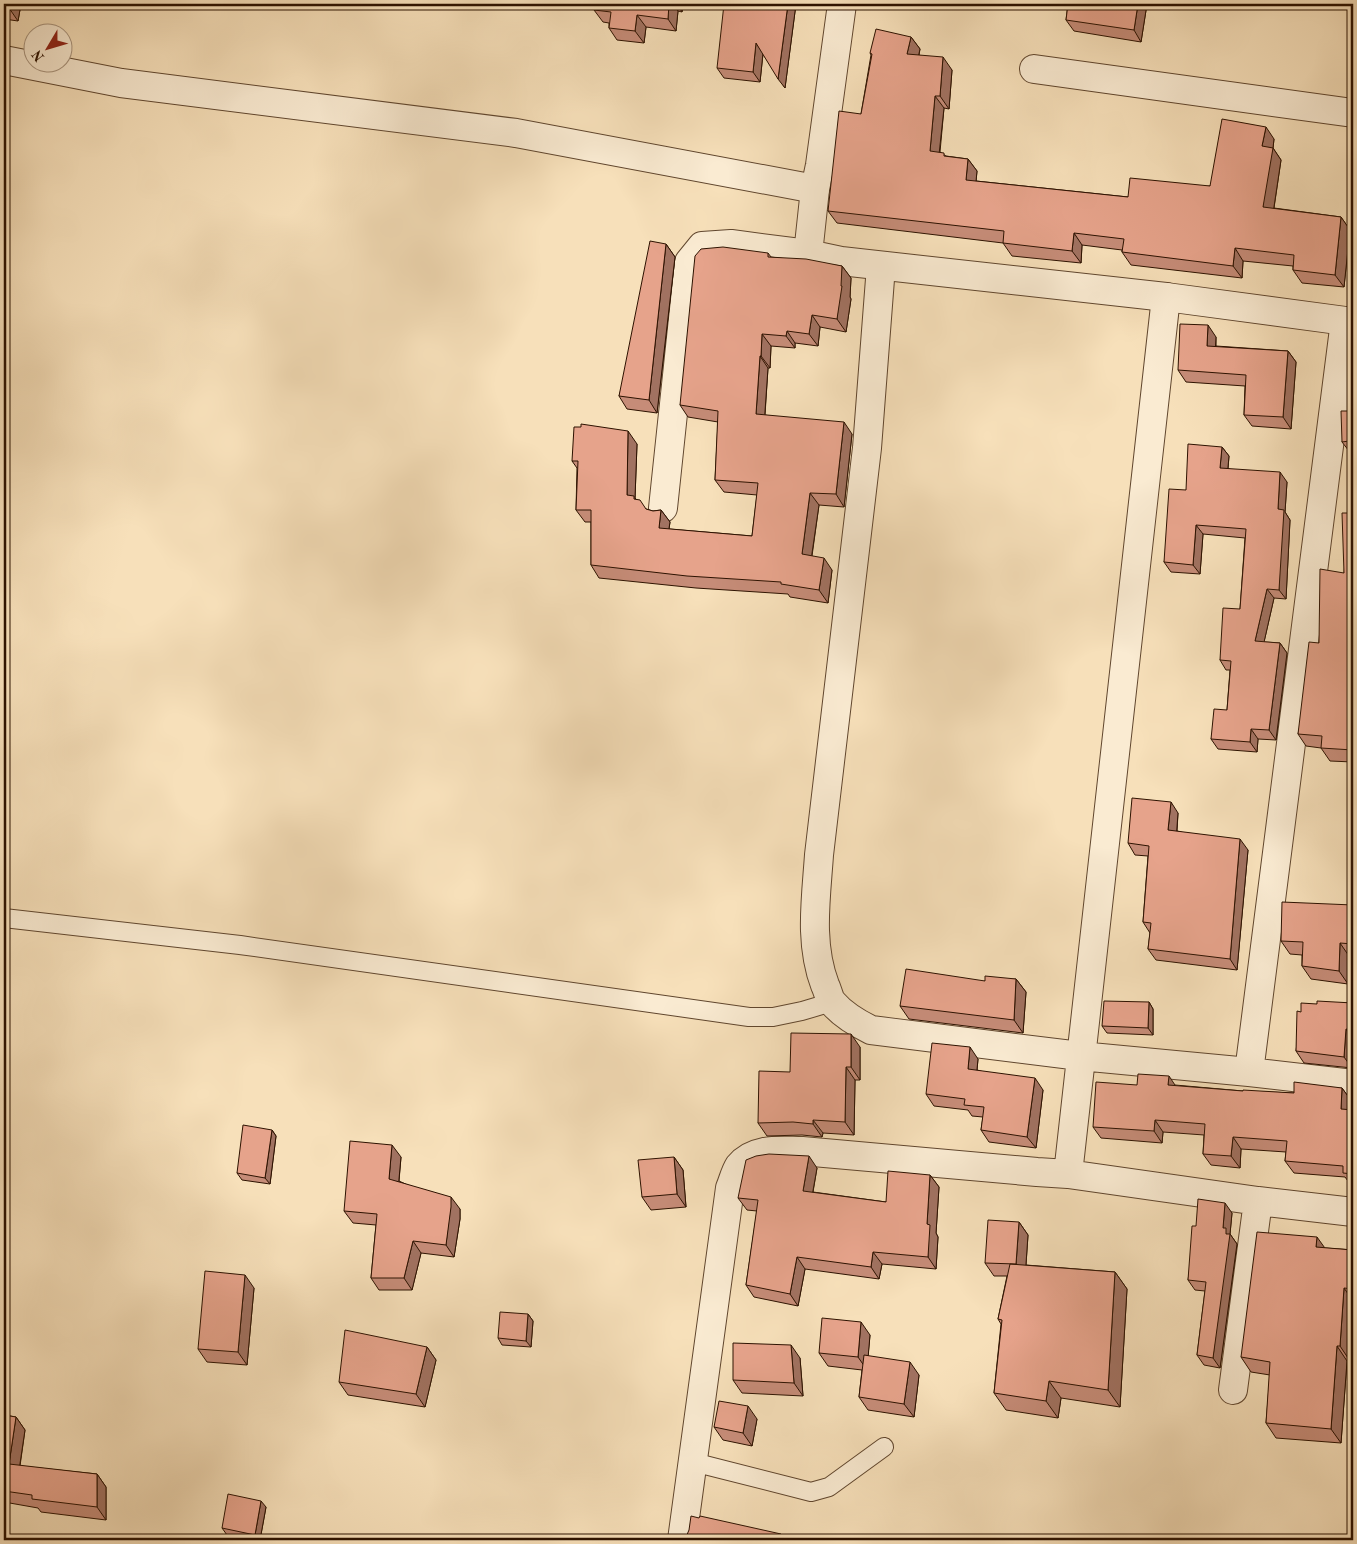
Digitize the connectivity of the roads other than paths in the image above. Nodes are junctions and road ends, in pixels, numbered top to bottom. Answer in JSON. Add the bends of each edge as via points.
{"nodes":[{"id":1,"x":842,"y":4,"type":"edge"},
{"id":2,"x":4,"y":60,"type":"edge"},
{"id":3,"x":1034,"y":69,"type":"dead end"},
{"id":4,"x":1353,"y":112,"type":"edge"},
{"id":5,"x":815,"y":189,"type":"junction"},
{"id":6,"x":808,"y":254,"type":"junction"},
{"id":7,"x":881,"y":266,"type":"junction"},
{"id":8,"x":1166,"y":297,"type":"junction"},
{"id":9,"x":1349,"y":322,"type":"edge"},
{"id":10,"x":663,"y":508,"type":"dead end"},
{"id":11,"x":4,"y":918,"type":"edge"},
{"id":12,"x":832,"y":1002,"type":"junction"},
{"id":13,"x":1080,"y":1056,"type":"junction"},
{"id":14,"x":1249,"y":1072,"type":"junction"},
{"id":15,"x":1353,"y":1084,"type":"edge"},
{"id":16,"x":1068,"y":1174,"type":"junction"},
{"id":17,"x":1258,"y":1200,"type":"junction"},
{"id":18,"x":1353,"y":1212,"type":"edge"},
{"id":19,"x":1234,"y":1390,"type":"dead end"},
{"id":20,"x":884,"y":1447,"type":"dead end"},
{"id":21,"x":693,"y":1462,"type":"junction"},
{"id":22,"x":682,"y":1540,"type":"edge"}],
"edges":[{"from":1,"to":5,"type":"street"},
{"from":2,"to":5,"type":"street","via":[[121,83],[516,133]]},
{"from":3,"to":4,"type":"street"},
{"from":5,"to":6,"type":"street"},
{"from":6,"to":7,"type":"street"},
{"from":6,"to":10,"type":"street","via":[[730,244],[702,246],[689,262]]},
{"from":7,"to":8,"type":"street"},
{"from":7,"to":12,"type":"street","via":[[867,448],[819,855],[816,950]]},
{"from":8,"to":9,"type":"street"},
{"from":8,"to":13,"type":"street"},
{"from":9,"to":14,"type":"street"},
{"from":11,"to":12,"type":"lane","via":[[240,945],[749,1017],[774,1017]]},
{"from":12,"to":13,"type":"street","via":[[852,1020],[871,1030]]},
{"from":13,"to":14,"type":"street"},
{"from":13,"to":16,"type":"street"},
{"from":14,"to":15,"type":"street"},
{"from":16,"to":17,"type":"street"},
{"from":16,"to":21,"type":"street","via":[[802,1151],[764,1152],[751,1156],[739,1167],[730,1188]]},
{"from":17,"to":18,"type":"street"},
{"from":17,"to":19,"type":"street"},
{"from":20,"to":21,"type":"lane","via":[[828,1487],[810,1492]]},
{"from":21,"to":22,"type":"street"}]}
